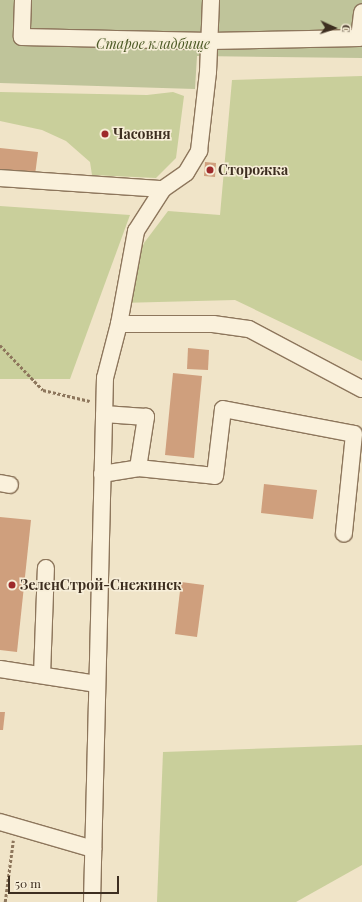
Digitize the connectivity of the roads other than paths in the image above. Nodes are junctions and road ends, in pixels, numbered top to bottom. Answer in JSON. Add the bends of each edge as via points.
{"nodes":[{"id":1,"x":23,"y":0,"type":"edge"},
{"id":2,"x":211,"y":0,"type":"edge"},
{"id":3,"x":362,"y":12,"type":"edge"},
{"id":4,"x":210,"y":41,"type":"junction"},
{"id":5,"x":0,"y":178,"type":"edge"},
{"id":6,"x":163,"y":189,"type":"junction"},
{"id":7,"x":119,"y":324,"type":"junction"},
{"id":8,"x":362,"y":389,"type":"edge"},
{"id":9,"x":104,"y":409,"type":"junction"},
{"id":10,"x":138,"y":468,"type":"junction"},
{"id":11,"x":102,"y":474,"type":"junction"},
{"id":12,"x":344,"y":533,"type":"dead end"},
{"id":13,"x":46,"y":568,"type":"dead end"},
{"id":14,"x":0,"y":669,"type":"edge"},
{"id":15,"x":42,"y":675,"type":"junction"},
{"id":16,"x":97,"y":684,"type":"junction"},
{"id":17,"x":7,"y":824,"type":"edge"},
{"id":18,"x":93,"y":849,"type":"junction"},
{"id":19,"x":92,"y":902,"type":"edge"}],
"edges":[{"from":1,"to":4,"type":"lane","via":[[22,37]]},
{"from":2,"to":4,"type":"lane"},
{"from":3,"to":4,"type":"lane","via":[[359,38]]},
{"from":4,"to":6,"type":"lane","via":[[199,151],[186,173]]},
{"from":5,"to":6,"type":"lane"},
{"from":6,"to":7,"type":"lane","via":[[136,231]]},
{"from":7,"to":8,"type":"lane","via":[[213,324],[248,329]]},
{"from":7,"to":9,"type":"lane","via":[[105,378]]},
{"from":9,"to":10,"type":"lane","via":[[146,417]]},
{"from":9,"to":11,"type":"lane"},
{"from":10,"to":11,"type":"lane"},
{"from":10,"to":12,"type":"lane","via":[[215,476],[223,409],[354,434]]},
{"from":11,"to":16,"type":"lane"},
{"from":13,"to":15,"type":"lane"},
{"from":14,"to":15,"type":"lane"},
{"from":15,"to":16,"type":"lane"},
{"from":16,"to":18,"type":"lane"},
{"from":17,"to":18,"type":"lane"},
{"from":18,"to":19,"type":"lane"}]}
